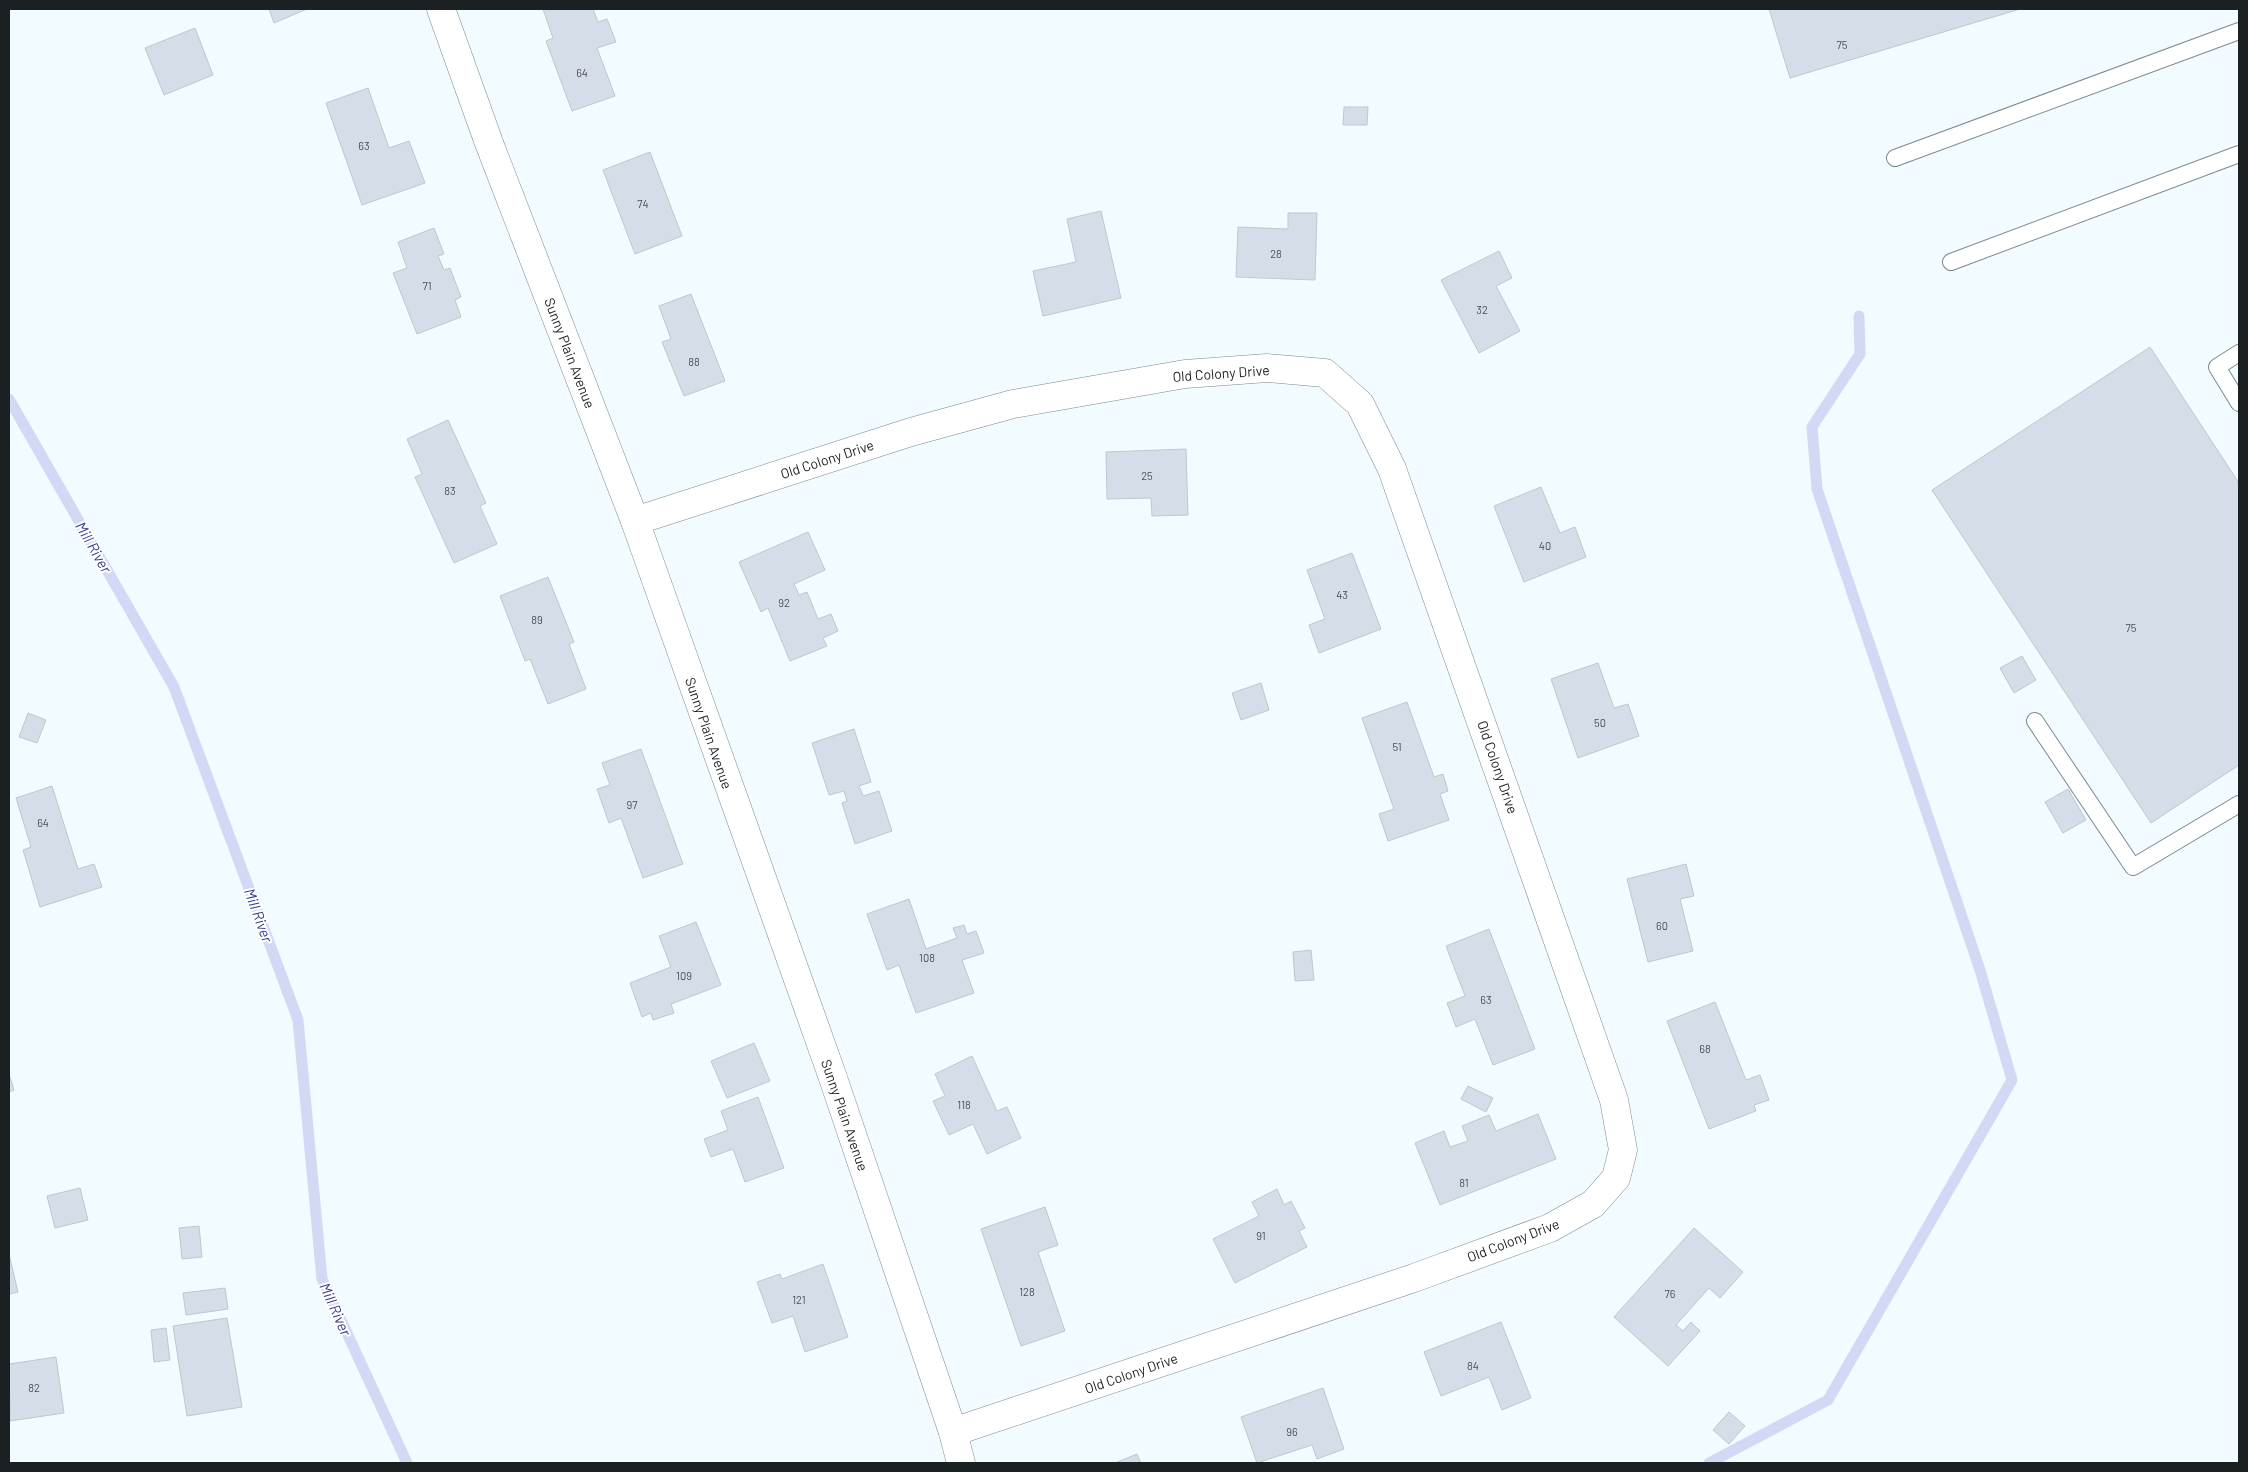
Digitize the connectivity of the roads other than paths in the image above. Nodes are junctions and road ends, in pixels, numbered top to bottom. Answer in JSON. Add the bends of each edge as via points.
{"nodes":[{"id":1,"x":441,"y":9,"type":"edge"},
{"id":2,"x":2239,"y":32,"type":"edge"},
{"id":3,"x":2239,"y":154,"type":"edge"},
{"id":4,"x":1896,"y":158,"type":"dead end"},
{"id":5,"x":1951,"y":262,"type":"dead end"},
{"id":6,"x":2239,"y":353,"type":"edge"},
{"id":7,"x":2239,"y":403,"type":"edge"},
{"id":8,"x":635,"y":521,"type":"junction"},
{"id":9,"x":2035,"y":721,"type":"dead end"},
{"id":10,"x":2239,"y":804,"type":"edge"},
{"id":11,"x":952,"y":1432,"type":"junction"},
{"id":12,"x":961,"y":1463,"type":"edge"}],
"edges":[{"from":1,"to":8,"type":"street","name":"Sunny Plain Avenue","via":[[489,143]]},
{"from":2,"to":4,"type":"lane"},
{"from":3,"to":5,"type":"lane"},
{"from":6,"to":7,"type":"lane","via":[[2217,367]]},
{"from":8,"to":11,"type":"street","name":"Sunny Plain Avenue","via":[[832,1075]]},
{"from":8,"to":11,"type":"street","name":"Old Colony Drive","via":[[911,432],[1013,404],[1185,374],[1267,368],[1326,373],[1360,404],[1392,469],[1614,1100],[1624,1150],[1616,1178],[1593,1204],[1550,1228],[1414,1278]]},
{"from":9,"to":10,"type":"lane","via":[[2133,867]]},
{"from":11,"to":12,"type":"street","name":"Sunny Plain Avenue"}]}
